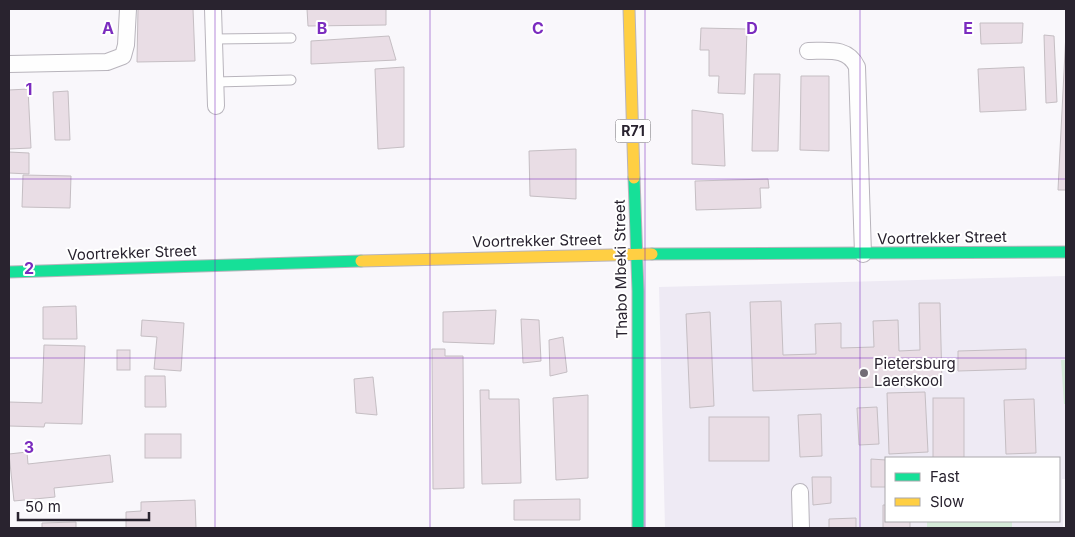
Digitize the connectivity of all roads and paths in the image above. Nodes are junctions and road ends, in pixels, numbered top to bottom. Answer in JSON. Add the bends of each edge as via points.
{"nodes":[{"id":1,"x":128,"y":9,"type":"edge"},
{"id":2,"x":213,"y":9,"type":"edge"},
{"id":3,"x":629,"y":9,"type":"edge"},
{"id":4,"x":291,"y":38,"type":"dead end"},
{"id":5,"x":214,"y":39,"type":"junction"},
{"id":6,"x":808,"y":51,"type":"dead end"},
{"id":7,"x":9,"y":64,"type":"edge"},
{"id":8,"x":291,"y":80,"type":"dead end"},
{"id":9,"x":215,"y":82,"type":"junction"},
{"id":10,"x":216,"y":106,"type":"dead end"},
{"id":11,"x":1066,"y":252,"type":"edge"},
{"id":12,"x":637,"y":254,"type":"junction"},
{"id":13,"x":863,"y":254,"type":"junction"},
{"id":14,"x":9,"y":272,"type":"edge"},
{"id":15,"x":800,"y":492,"type":"dead end"},
{"id":16,"x":638,"y":528,"type":"edge"},
{"id":17,"x":801,"y":528,"type":"edge"}],
"edges":[{"from":1,"to":7,"type":"street","via":[[123,56],[107,62]]},
{"from":2,"to":5,"type":"street"},
{"from":3,"to":12,"type":"street","name":"Thabo Mbeki Street","number":"R71"},
{"from":4,"to":5,"type":"lane"},
{"from":5,"to":9,"type":"street"},
{"from":6,"to":13,"type":"street","via":[[847,53],[857,67]]},
{"from":8,"to":9,"type":"lane"},
{"from":9,"to":10,"type":"street"},
{"from":11,"to":13,"type":"street","name":"Voortrekker Street"},
{"from":12,"to":13,"type":"street","name":"Voortrekker Street"},
{"from":12,"to":14,"type":"street","name":"Voortrekker Street"},
{"from":12,"to":16,"type":"street","name":"Thabo Mbeki Street","number":"R71"},
{"from":15,"to":17,"type":"street"}]}
